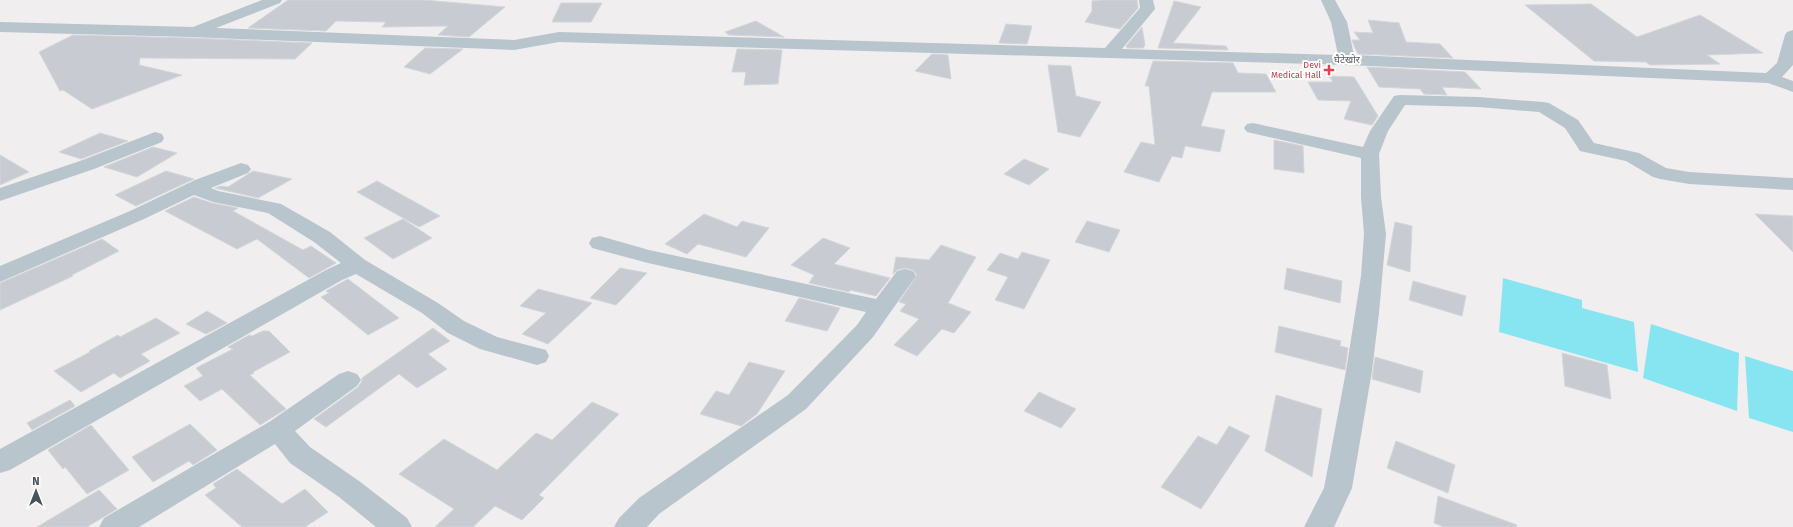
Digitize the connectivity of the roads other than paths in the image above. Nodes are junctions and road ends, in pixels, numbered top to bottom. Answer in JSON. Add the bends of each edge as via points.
{"nodes":[{"id":1,"x":275,"y":0,"type":"edge"},
{"id":2,"x":1146,"y":0,"type":"edge"},
{"id":3,"x":1328,"y":0,"type":"edge"},
{"id":4,"x":0,"y":27,"type":"edge"},
{"id":5,"x":190,"y":32,"type":"junction"},
{"id":6,"x":1793,"y":35,"type":"edge"},
{"id":7,"x":1109,"y":54,"type":"junction"},
{"id":8,"x":1347,"y":60,"type":"junction"},
{"id":9,"x":1770,"y":78,"type":"junction"},
{"id":10,"x":1793,"y":87,"type":"edge"},
{"id":11,"x":1253,"y":128,"type":"dead end"},
{"id":12,"x":155,"y":138,"type":"dead end"},
{"id":13,"x":1370,"y":154,"type":"junction"},
{"id":14,"x":241,"y":169,"type":"dead end"},
{"id":15,"x":1793,"y":184,"type":"edge"},
{"id":16,"x":194,"y":188,"type":"junction"},
{"id":17,"x":0,"y":195,"type":"edge"},
{"id":18,"x":600,"y":243,"type":"dead end"},
{"id":19,"x":357,"y":265,"type":"junction"},
{"id":20,"x":0,"y":275,"type":"edge"},
{"id":21,"x":905,"y":276,"type":"dead end"},
{"id":22,"x":882,"y":308,"type":"junction"},
{"id":23,"x":537,"y":356,"type":"dead end"},
{"id":24,"x":348,"y":380,"type":"dead end"},
{"id":25,"x":278,"y":429,"type":"junction"},
{"id":26,"x":0,"y":462,"type":"edge"},
{"id":27,"x":114,"y":527,"type":"edge"},
{"id":28,"x":397,"y":527,"type":"edge"},
{"id":29,"x":629,"y":527,"type":"edge"},
{"id":30,"x":1319,"y":527,"type":"edge"}],
"edges":[{"from":1,"to":5,"type":"street"},
{"from":2,"to":7,"type":"street","via":[[1148,9]]},
{"from":3,"to":8,"type":"street","via":[[1339,22]]},
{"from":4,"to":5,"type":"street"},
{"from":5,"to":7,"type":"street","via":[[514,45],[559,37]]},
{"from":6,"to":9,"type":"street","via":[[1785,65]]},
{"from":7,"to":8,"type":"street"},
{"from":8,"to":9,"type":"street"},
{"from":9,"to":10,"type":"street"},
{"from":11,"to":13,"type":"street"},
{"from":12,"to":17,"type":"street"},
{"from":13,"to":15,"type":"street","via":[[1379,131],[1400,100],[1478,102],[1543,107],[1572,124],[1587,147],[1632,157],[1660,173],[1689,178]]},
{"from":13,"to":30,"type":"street","via":[[1375,234],[1368,306],[1338,488]]},
{"from":14,"to":16,"type":"street"},
{"from":16,"to":19,"type":"street","via":[[213,196],[274,208],[322,237]]},
{"from":16,"to":20,"type":"street"},
{"from":18,"to":22,"type":"street"},
{"from":19,"to":23,"type":"street","via":[[430,308],[456,327],[489,343]]},
{"from":19,"to":26,"type":"street","via":[[334,275]]},
{"from":21,"to":22,"type":"street"},
{"from":22,"to":29,"type":"street","via":[[866,331],[797,402],[650,506]]},
{"from":24,"to":25,"type":"street"},
{"from":25,"to":27,"type":"street"},
{"from":25,"to":28,"type":"street","via":[[300,454]]}]}
